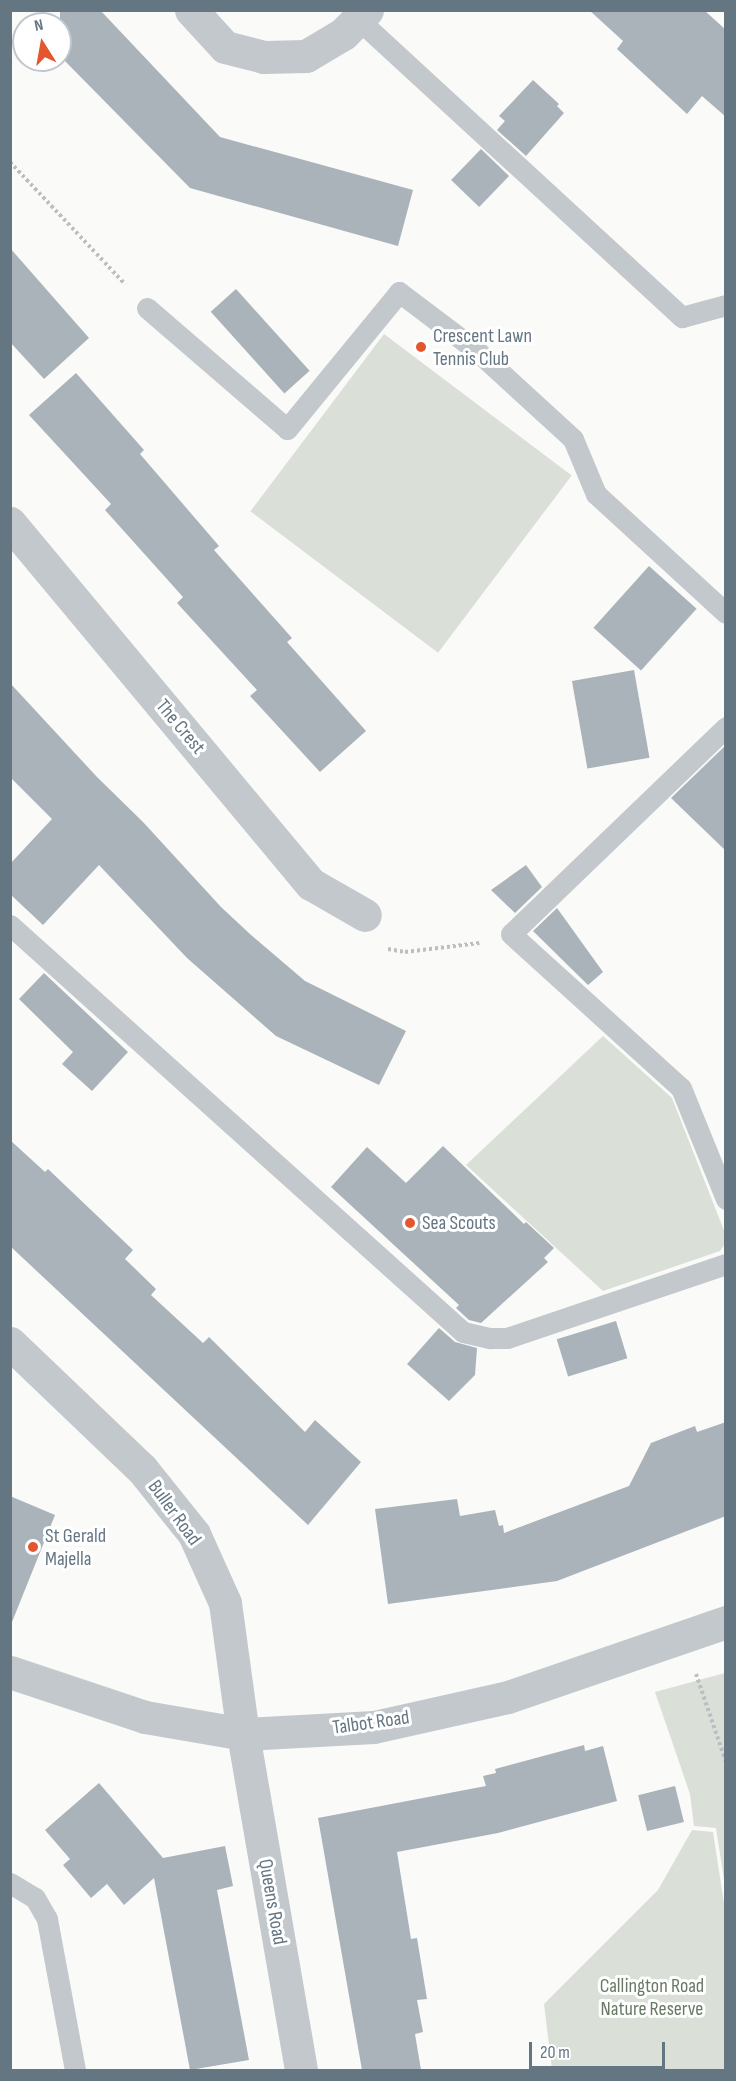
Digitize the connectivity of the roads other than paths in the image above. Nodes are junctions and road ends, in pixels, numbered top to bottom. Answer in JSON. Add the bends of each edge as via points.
{"nodes":[{"id":1,"x":190,"y":10,"type":"edge"},
{"id":2,"x":363,"y":15,"type":"edge"},
{"id":3,"x":726,"y":305,"type":"edge"},
{"id":4,"x":147,"y":308,"type":"road end"},
{"id":5,"x":10,"y":523,"type":"edge"},
{"id":6,"x":726,"y":613,"type":"edge"},
{"id":7,"x":726,"y":727,"type":"edge"},
{"id":8,"x":363,"y":914,"type":"road end"},
{"id":9,"x":11,"y":926,"type":"edge"},
{"id":10,"x":726,"y":1199,"type":"edge"},
{"id":11,"x":726,"y":1264,"type":"edge"},
{"id":12,"x":10,"y":1343,"type":"edge"},
{"id":13,"x":726,"y":1622,"type":"edge"},
{"id":14,"x":10,"y":1672,"type":"edge"},
{"id":15,"x":243,"y":1734,"type":"junction"},
{"id":16,"x":10,"y":1883,"type":"edge"},
{"id":17,"x":75,"y":2070,"type":"edge"},
{"id":18,"x":301,"y":2070,"type":"edge"}],
"edges":[{"from":1,"to":2,"type":"street","via":[[225,47],[264,57],[306,56],[343,34]]},
{"from":2,"to":3,"type":"lane","via":[[682,317]]},
{"from":4,"to":6,"type":"lane","via":[[287,429],[399,291],[477,351],[573,439],[596,494]]},
{"from":5,"to":8,"type":"street","name":"The Crest","via":[[311,884]]},
{"from":7,"to":10,"type":"lane","via":[[511,934],[681,1088]]},
{"from":9,"to":11,"type":"lane","via":[[463,1332],[507,1338]]},
{"from":12,"to":15,"type":"street","name":"Buller Road","via":[[142,1469],[194,1534],[225,1603]]},
{"from":13,"to":15,"type":"street","name":"Talbot Road","via":[[508,1697],[374,1727]]},
{"from":14,"to":15,"type":"street","name":"Talbot Road","via":[[145,1717]]},
{"from":15,"to":18,"type":"street","name":"Queens Road"},
{"from":16,"to":17,"type":"lane","via":[[36,1898],[47,1919]]}]}
